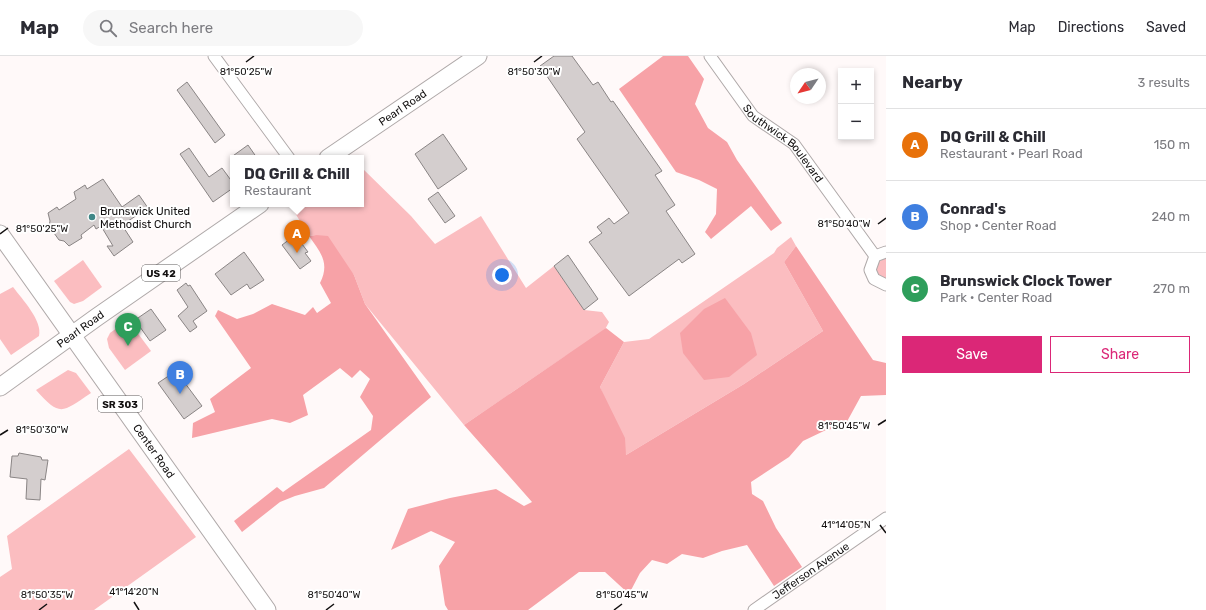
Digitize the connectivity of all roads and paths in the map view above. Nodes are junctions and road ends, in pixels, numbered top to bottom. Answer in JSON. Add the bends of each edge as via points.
{"nodes":[{"id":1,"x":214,"y":56,"type":"edge"},
{"id":2,"x":478,"y":56,"type":"edge"},
{"id":3,"x":710,"y":56,"type":"edge"},
{"id":4,"x":287,"y":155,"type":"edge"},
{"id":5,"x":332,"y":155,"type":"edge"},
{"id":6,"x":256,"y":207,"type":"edge"},
{"id":7,"x":0,"y":234,"type":"edge"},
{"id":8,"x":886,"y":252,"type":"edge"},
{"id":9,"x":875,"y":256,"type":"junction"},
{"id":10,"x":886,"y":285,"type":"edge"},
{"id":11,"x":72,"y":336,"type":"junction"},
{"id":12,"x":0,"y":387,"type":"edge"},
{"id":13,"x":886,"y":518,"type":"edge"},
{"id":14,"x":267,"y":610,"type":"edge"},
{"id":15,"x":754,"y":610,"type":"edge"}],
"edges":[{"from":1,"to":4,"type":"street"},
{"from":2,"to":5,"type":"main road","name":"Pearl Road"},
{"from":3,"to":9,"type":"street","name":"Southwick Boulevard","via":[[753,116],[794,144]]},
{"from":6,"to":11,"type":"main road","name":"Pearl Road","number":"US 42"},
{"from":7,"to":11,"type":"main road","name":"Center Road","number":"SR 303"},
{"from":8,"to":9,"type":"street"},
{"from":9,"to":10,"type":"street","via":[[871,265],[872,275],[878,282]]},
{"from":11,"to":12,"type":"main road","name":"Pearl Road","number":"US 42"},
{"from":11,"to":14,"type":"main road","name":"Center Road","number":"SR 303"},
{"from":13,"to":15,"type":"street","name":"Jefferson Avenue"}]}
